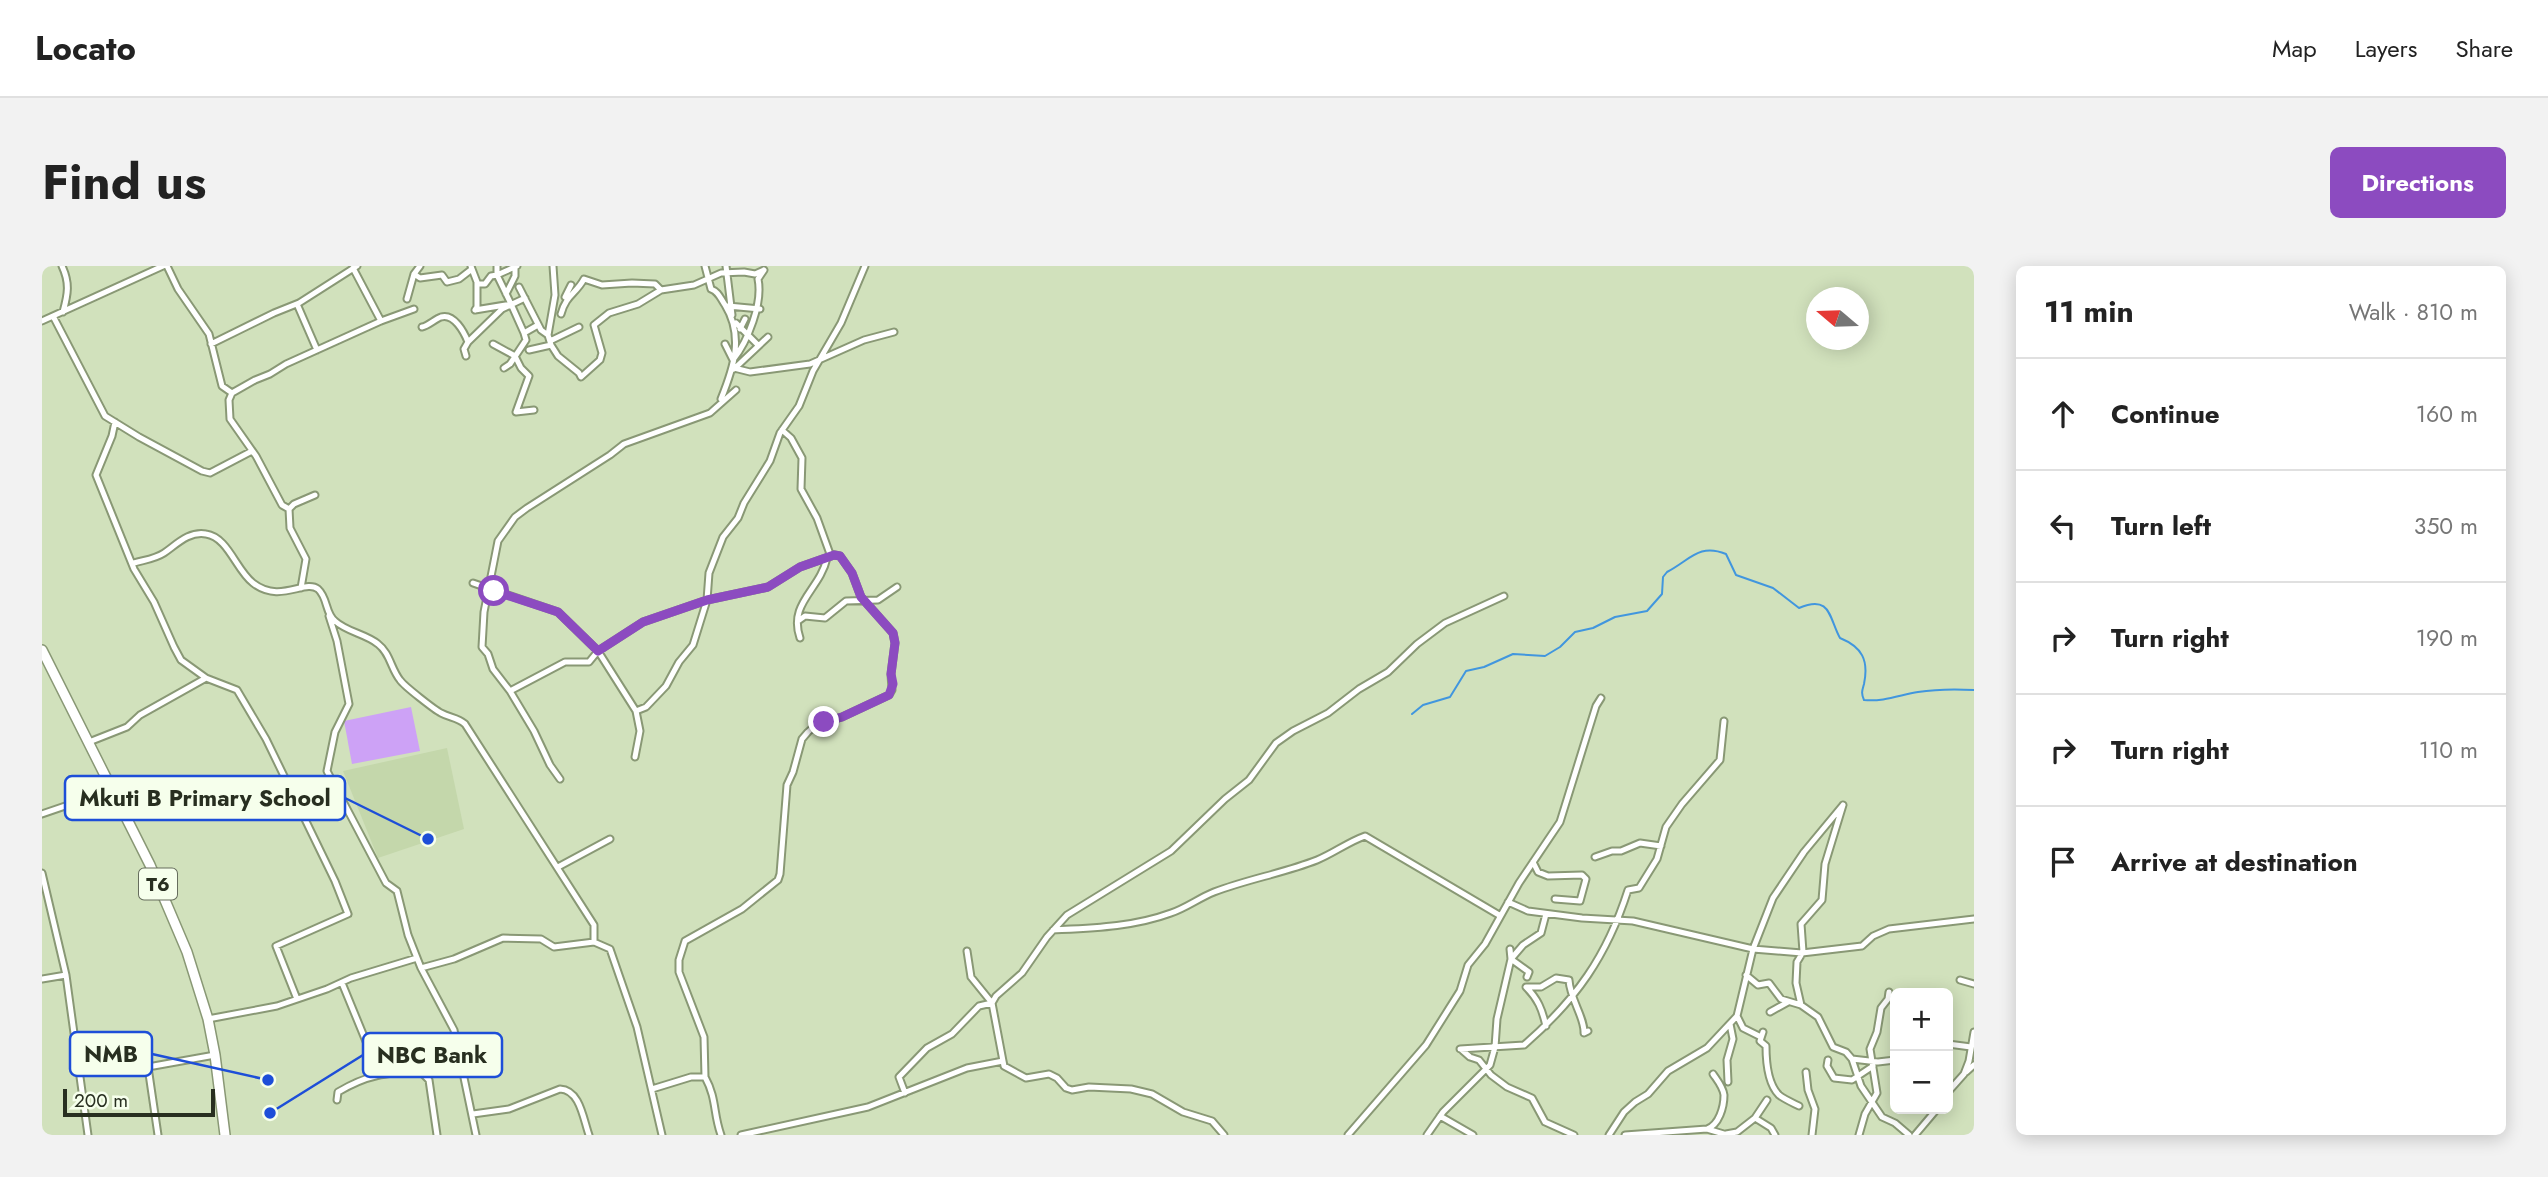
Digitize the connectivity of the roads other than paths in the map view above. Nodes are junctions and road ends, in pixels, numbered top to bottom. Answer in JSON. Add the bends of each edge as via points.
{"nodes":[{"id":1,"x":62,"y":266,"type":"edge"},
{"id":2,"x":68,"y":266,"type":"edge"},
{"id":3,"x":165,"y":266,"type":"edge"},
{"id":4,"x":420,"y":266,"type":"edge"},
{"id":5,"x":497,"y":266,"type":"edge"},
{"id":6,"x":553,"y":266,"type":"edge"},
{"id":7,"x":705,"y":266,"type":"edge"},
{"id":8,"x":726,"y":266,"type":"edge"},
{"id":9,"x":865,"y":266,"type":"edge"},
{"id":10,"x":355,"y":267,"type":"edge"},
{"id":11,"x":515,"y":267,"type":"edge"},
{"id":12,"x":471,"y":268,"type":"edge"},
{"id":13,"x":727,"y":273,"type":"junction"},
{"id":14,"x":414,"y":274,"type":"junction"},
{"id":15,"x":498,"y":275,"type":"junction"},
{"id":16,"x":68,"y":278,"type":"junction"},
{"id":17,"x":708,"y":280,"type":"junction"},
{"id":18,"x":477,"y":284,"type":"junction"},
{"id":19,"x":571,"y":285,"type":"dead end"},
{"id":20,"x":519,"y":287,"type":"dead end"},
{"id":21,"x":661,"y":290,"type":"junction"},
{"id":22,"x":506,"y":294,"type":"junction"},
{"id":23,"x":525,"y":298,"type":"junction"},
{"id":24,"x":407,"y":299,"type":"dead end"},
{"id":25,"x":564,"y":300,"type":"junction"},
{"id":26,"x":297,"y":304,"type":"junction"},
{"id":27,"x":511,"y":304,"type":"junction"},
{"id":28,"x":729,"y":306,"type":"junction"},
{"id":29,"x":414,"y":309,"type":"dead end"},
{"id":30,"x":758,"y":309,"type":"junction"},
{"id":31,"x":63,"y":312,"type":"junction"},
{"id":32,"x":561,"y":314,"type":"dead end"},
{"id":33,"x":53,"y":316,"type":"junction"},
{"id":34,"x":733,"y":319,"type":"junction"},
{"id":35,"x":745,"y":319,"type":"dead end"},
{"id":36,"x":42,"y":321,"type":"edge"},
{"id":37,"x":381,"y":321,"type":"junction"},
{"id":38,"x":538,"y":325,"type":"junction"},
{"id":39,"x":422,"y":327,"type":"dead end"},
{"id":40,"x":579,"y":327,"type":"dead end"},
{"id":41,"x":740,"y":328,"type":"junction"},
{"id":42,"x":524,"y":332,"type":"junction"},
{"id":43,"x":894,"y":332,"type":"dead end"},
{"id":44,"x":736,"y":334,"type":"junction"},
{"id":45,"x":747,"y":335,"type":"junction"},
{"id":46,"x":768,"y":337,"type":"dead end"},
{"id":47,"x":550,"y":340,"type":"junction"},
{"id":48,"x":468,"y":342,"type":"junction"},
{"id":49,"x":211,"y":344,"type":"junction"},
{"id":50,"x":493,"y":344,"type":"dead end"},
{"id":51,"x":725,"y":344,"type":"dead end"},
{"id":52,"x":758,"y":345,"type":"junction"},
{"id":53,"x":317,"y":350,"type":"junction"},
{"id":54,"x":529,"y":350,"type":"dead end"},
{"id":55,"x":466,"y":356,"type":"dead end"},
{"id":56,"x":515,"y":356,"type":"junction"},
{"id":57,"x":733,"y":360,"type":"junction"},
{"id":58,"x":818,"y":362,"type":"junction"},
{"id":59,"x":504,"y":368,"type":"dead end"},
{"id":60,"x":733,"y":372,"type":"junction"},
{"id":61,"x":736,"y":390,"type":"dead end"},
{"id":62,"x":232,"y":393,"type":"junction"},
{"id":63,"x":720,"y":402,"type":"junction"},
{"id":64,"x":534,"y":410,"type":"dead end"},
{"id":65,"x":115,"y":422,"type":"junction"},
{"id":66,"x":782,"y":430,"type":"junction"},
{"id":67,"x":252,"y":450,"type":"junction"},
{"id":68,"x":315,"y":495,"type":"dead end"},
{"id":69,"x":289,"y":509,"type":"junction"},
{"id":70,"x":834,"y":555,"type":"junction"},
{"id":71,"x":827,"y":558,"type":"junction"},
{"id":72,"x":134,"y":563,"type":"junction"},
{"id":73,"x":473,"y":583,"type":"dead end"},
{"id":74,"x":301,"y":587,"type":"junction"},
{"id":75,"x":897,"y":587,"type":"dead end"},
{"id":76,"x":488,"y":588,"type":"junction"},
{"id":77,"x":1504,"y":596,"type":"dead end"},
{"id":78,"x":707,"y":600,"type":"junction"},
{"id":79,"x":864,"y":601,"type":"junction"},
{"id":80,"x":328,"y":610,"type":"junction"},
{"id":81,"x":798,"y":621,"type":"junction"},
{"id":82,"x":800,"y":638,"type":"dead end"},
{"id":83,"x":42,"y":650,"type":"edge"},
{"id":84,"x":598,"y":651,"type":"junction"},
{"id":85,"x":206,"y":678,"type":"junction"},
{"id":86,"x":510,"y":691,"type":"junction"},
{"id":87,"x":1601,"y":698,"type":"dead end"},
{"id":88,"x":636,"y":711,"type":"junction"},
{"id":89,"x":1724,"y":721,"type":"dead end"},
{"id":90,"x":89,"y":742,"type":"junction"},
{"id":91,"x":635,"y":757,"type":"dead end"},
{"id":92,"x":560,"y":779,"type":"dead end"},
{"id":93,"x":112,"y":790,"type":"junction"},
{"id":94,"x":42,"y":814,"type":"edge"},
{"id":95,"x":610,"y":839,"type":"dead end"},
{"id":96,"x":1661,"y":846,"type":"junction"},
{"id":97,"x":1595,"y":857,"type":"dead end"},
{"id":98,"x":1533,"y":862,"type":"junction"},
{"id":99,"x":558,"y":867,"type":"junction"},
{"id":100,"x":42,"y":873,"type":"edge"},
{"id":101,"x":1555,"y":899,"type":"dead end"},
{"id":102,"x":1508,"y":902,"type":"junction"},
{"id":103,"x":1546,"y":914,"type":"junction"},
{"id":104,"x":1499,"y":915,"type":"junction"},
{"id":105,"x":1619,"y":919,"type":"junction"},
{"id":106,"x":1974,"y":919,"type":"edge"},
{"id":107,"x":1053,"y":930,"type":"junction"},
{"id":108,"x":594,"y":942,"type":"junction"},
{"id":109,"x":1753,"y":948,"type":"junction"},
{"id":110,"x":1510,"y":949,"type":"dead end"},
{"id":111,"x":967,"y":951,"type":"dead end"},
{"id":112,"x":1802,"y":953,"type":"junction"},
{"id":113,"x":417,"y":958,"type":"junction"},
{"id":114,"x":1511,"y":959,"type":"junction"},
{"id":115,"x":421,"y":968,"type":"junction"},
{"id":116,"x":66,"y":975,"type":"junction"},
{"id":117,"x":1746,"y":975,"type":"junction"},
{"id":118,"x":1527,"y":977,"type":"dead end"},
{"id":119,"x":42,"y":979,"type":"edge"},
{"id":120,"x":1960,"y":980,"type":"dead end"},
{"id":121,"x":342,"y":983,"type":"junction"},
{"id":122,"x":1974,"y":984,"type":"edge"},
{"id":123,"x":1889,"y":992,"type":"dead end"},
{"id":124,"x":1571,"y":998,"type":"junction"},
{"id":125,"x":297,"y":999,"type":"junction"},
{"id":126,"x":1788,"y":1002,"type":"junction"},
{"id":127,"x":992,"y":1003,"type":"junction"},
{"id":128,"x":1801,"y":1004,"type":"junction"},
{"id":129,"x":1770,"y":1012,"type":"dead end"},
{"id":130,"x":1737,"y":1016,"type":"junction"},
{"id":131,"x":208,"y":1019,"type":"junction"},
{"id":132,"x":1730,"y":1024,"type":"junction"},
{"id":133,"x":1546,"y":1026,"type":"junction"},
{"id":134,"x":1588,"y":1031,"type":"dead end"},
{"id":135,"x":1974,"y":1031,"type":"edge"},
{"id":136,"x":1953,"y":1045,"type":"edge"},
{"id":137,"x":1495,"y":1047,"type":"junction"},
{"id":138,"x":1971,"y":1047,"type":"junction"},
{"id":139,"x":215,"y":1055,"type":"junction"},
{"id":140,"x":1852,"y":1059,"type":"junction"},
{"id":141,"x":1828,"y":1060,"type":"dead end"},
{"id":142,"x":1871,"y":1060,"type":"junction"},
{"id":143,"x":1003,"y":1061,"type":"junction"},
{"id":144,"x":1890,"y":1061,"type":"edge"},
{"id":145,"x":1878,"y":1062,"type":"junction"},
{"id":146,"x":1974,"y":1065,"type":"edge"},
{"id":147,"x":1871,"y":1067,"type":"junction"},
{"id":148,"x":1486,"y":1069,"type":"junction"},
{"id":149,"x":1806,"y":1072,"type":"dead end"},
{"id":150,"x":379,"y":1073,"type":"junction"},
{"id":151,"x":1713,"y":1074,"type":"dead end"},
{"id":152,"x":1964,"y":1074,"type":"junction"},
{"id":153,"x":705,"y":1077,"type":"junction"},
{"id":154,"x":1858,"y":1077,"type":"junction"},
{"id":155,"x":1728,"y":1082,"type":"dead end"},
{"id":156,"x":1953,"y":1086,"type":"edge"},
{"id":157,"x":653,"y":1089,"type":"junction"},
{"id":158,"x":905,"y":1093,"type":"junction"},
{"id":159,"x":337,"y":1100,"type":"dead end"},
{"id":160,"x":1767,"y":1100,"type":"dead end"},
{"id":161,"x":1873,"y":1101,"type":"junction"},
{"id":162,"x":1800,"y":1106,"type":"dead end"},
{"id":163,"x":472,"y":1114,"type":"junction"},
{"id":164,"x":1933,"y":1114,"type":"edge"},
{"id":165,"x":1440,"y":1116,"type":"junction"},
{"id":166,"x":1755,"y":1118,"type":"junction"},
{"id":167,"x":1705,"y":1131,"type":"edge"},
{"id":168,"x":776,"y":1132,"type":"edge"},
{"id":169,"x":88,"y":1135,"type":"edge"},
{"id":170,"x":158,"y":1135,"type":"edge"},
{"id":171,"x":225,"y":1135,"type":"edge"},
{"id":172,"x":438,"y":1135,"type":"edge"},
{"id":173,"x":476,"y":1135,"type":"edge"},
{"id":174,"x":589,"y":1135,"type":"edge"},
{"id":175,"x":662,"y":1135,"type":"edge"},
{"id":176,"x":721,"y":1135,"type":"edge"},
{"id":177,"x":741,"y":1135,"type":"edge"},
{"id":178,"x":1224,"y":1135,"type":"edge"},
{"id":179,"x":1348,"y":1135,"type":"edge"},
{"id":180,"x":1427,"y":1135,"type":"edge"},
{"id":181,"x":1474,"y":1135,"type":"edge"},
{"id":182,"x":1574,"y":1135,"type":"edge"},
{"id":183,"x":1609,"y":1135,"type":"edge"},
{"id":184,"x":1625,"y":1135,"type":"edge"},
{"id":185,"x":1727,"y":1135,"type":"edge"},
{"id":186,"x":1775,"y":1135,"type":"edge"},
{"id":187,"x":1812,"y":1135,"type":"edge"},
{"id":188,"x":1860,"y":1135,"type":"edge"},
{"id":189,"x":1909,"y":1135,"type":"edge"},
{"id":190,"x":1915,"y":1135,"type":"edge"}],
"edges":[{"from":1,"to":16,"type":"street"},
{"from":2,"to":16,"type":"street"},
{"from":3,"to":31,"type":"street"},
{"from":3,"to":49,"type":"street"},
{"from":4,"to":14,"type":"street"},
{"from":5,"to":15,"type":"street"},
{"from":6,"to":47,"type":"street"},
{"from":7,"to":17,"type":"street"},
{"from":8,"to":13,"type":"street"},
{"from":9,"to":58,"type":"street","via":[[841,323]]},
{"from":10,"to":26,"type":"street"},
{"from":10,"to":37,"type":"street"},
{"from":11,"to":15,"type":"street"},
{"from":11,"to":22,"type":"street"},
{"from":12,"to":14,"type":"street","via":[[447,282],[442,275],[420,278]]},
{"from":12,"to":18,"type":"street"},
{"from":13,"to":17,"type":"street"},
{"from":13,"to":28,"type":"street"},
{"from":13,"to":30,"type":"street","via":[[764,270],[758,279]]},
{"from":14,"to":24,"type":"street"},
{"from":15,"to":18,"type":"street"},
{"from":15,"to":22,"type":"street"},
{"from":16,"to":31,"type":"street"},
{"from":17,"to":21,"type":"street"},
{"from":17,"to":28,"type":"street"},
{"from":18,"to":27,"type":"street","via":[[474,310]]},
{"from":19,"to":25,"type":"street"},
{"from":20,"to":23,"type":"street"},
{"from":21,"to":25,"type":"street","via":[[655,284],[602,285],[584,279]]},
{"from":21,"to":47,"type":"street","via":[[599,319],[594,325],[600,360],[581,377],[558,356]]},
{"from":22,"to":27,"type":"street"},
{"from":23,"to":27,"type":"street"},
{"from":23,"to":38,"type":"street"},
{"from":25,"to":32,"type":"street"},
{"from":26,"to":49,"type":"street"},
{"from":26,"to":53,"type":"street"},
{"from":27,"to":42,"type":"street"},
{"from":27,"to":48,"type":"street"},
{"from":28,"to":30,"type":"street"},
{"from":28,"to":34,"type":"street"},
{"from":29,"to":37,"type":"street"},
{"from":30,"to":45,"type":"street"},
{"from":31,"to":33,"type":"street"},
{"from":33,"to":36,"type":"street"},
{"from":33,"to":65,"type":"street","via":[[99,405]]},
{"from":34,"to":41,"type":"street"},
{"from":34,"to":44,"type":"street"},
{"from":35,"to":41,"type":"street"},
{"from":37,"to":53,"type":"street"},
{"from":38,"to":42,"type":"street"},
{"from":38,"to":47,"type":"street"},
{"from":39,"to":48,"type":"street","via":[[449,317]]},
{"from":40,"to":47,"type":"street"},
{"from":41,"to":44,"type":"street"},
{"from":41,"to":45,"type":"street"},
{"from":42,"to":56,"type":"street","via":[[526,340]]},
{"from":43,"to":58,"type":"street","via":[[863,340]]},
{"from":44,"to":57,"type":"street"},
{"from":45,"to":52,"type":"street"},
{"from":45,"to":57,"type":"street"},
{"from":46,"to":52,"type":"street"},
{"from":47,"to":54,"type":"street"},
{"from":48,"to":55,"type":"street"},
{"from":49,"to":62,"type":"street","via":[[222,386]]},
{"from":50,"to":56,"type":"street"},
{"from":51,"to":57,"type":"street"},
{"from":52,"to":60,"type":"street"},
{"from":53,"to":62,"type":"street"},
{"from":56,"to":59,"type":"street"},
{"from":56,"to":64,"type":"street","via":[[528,376],[516,412]]},
{"from":57,"to":60,"type":"street"},
{"from":58,"to":60,"type":"street"},
{"from":58,"to":66,"type":"street"},
{"from":60,"to":63,"type":"street"},
{"from":61,"to":63,"type":"street"},
{"from":62,"to":67,"type":"street","via":[[230,419]]},
{"from":63,"to":76,"type":"street","via":[[710,413],[624,444],[515,517],[498,541]]},
{"from":65,"to":67,"type":"street","via":[[210,473]]},
{"from":65,"to":72,"type":"street","via":[[96,475]]},
{"from":66,"to":70,"type":"street","via":[[802,458],[801,489],[826,549]]},
{"from":66,"to":78,"type":"street","via":[[770,461],[723,537],[709,573]]},
{"from":67,"to":69,"type":"street","via":[[282,505]]},
{"from":68,"to":69,"type":"street"},
{"from":69,"to":74,"type":"street","via":[[290,528],[306,559]]},
{"from":70,"to":71,"type":"street"},
{"from":70,"to":79,"type":"street","via":[[840,556],[852,573]]},
{"from":71,"to":78,"type":"street","via":[[800,567],[768,587]]},
{"from":71,"to":81,"type":"street","via":[[816,586],[801,602]]},
{"from":72,"to":74,"type":"street","via":[[165,552],[183,538],[209,534],[221,541],[254,584],[275,594]]},
{"from":72,"to":85,"type":"street","via":[[181,660]]},
{"from":73,"to":76,"type":"street"},
{"from":74,"to":80,"type":"street","via":[[318,589]]},
{"from":75,"to":79,"type":"street","via":[[878,600]]},
{"from":76,"to":84,"type":"street","via":[[558,612]]},
{"from":76,"to":86,"type":"street","via":[[482,647]]},
{"from":77,"to":107,"type":"street","via":[[1445,623],[1388,672],[1285,736],[1249,780],[1171,851],[1067,915]]},
{"from":78,"to":84,"type":"street","via":[[643,622]]},
{"from":78,"to":88,"type":"street","via":[[693,645],[666,686]]},
{"from":79,"to":81,"type":"street","via":[[846,601],[825,618],[805,616]]},
{"from":79,"to":153,"type":"street","via":[[893,633],[892,690],[842,717],[817,724],[802,739],[787,785],[778,880],[742,909],[685,941],[679,972],[704,1037]]},
{"from":80,"to":99,"type":"street","via":[[335,621],[377,643],[400,680],[441,713],[465,724]]},
{"from":80,"to":113,"type":"street","via":[[349,704],[335,732],[327,771],[386,883],[397,891]]},
{"from":81,"to":82,"type":"street"},
{"from":83,"to":90,"type":"highway","number":"T6"},
{"from":84,"to":86,"type":"street","via":[[589,662],[565,662]]},
{"from":84,"to":88,"type":"street"},
{"from":85,"to":90,"type":"street","via":[[127,727]]},
{"from":85,"to":125,"type":"street","via":[[237,690],[266,739],[348,914],[276,946]]},
{"from":86,"to":92,"type":"street"},
{"from":87,"to":98,"type":"street","via":[[1559,822]]},
{"from":88,"to":91,"type":"street","via":[[640,731]]},
{"from":89,"to":96,"type":"street","via":[[1720,760],[1666,827]]},
{"from":90,"to":93,"type":"highway","number":"T6"},
{"from":93,"to":94,"type":"street"},
{"from":93,"to":131,"type":"highway","number":"T6","via":[[187,952]]},
{"from":95,"to":99,"type":"street"},
{"from":96,"to":97,"type":"street","via":[[1640,843]]},
{"from":96,"to":105,"type":"street","via":[[1639,888],[1628,890]]},
{"from":98,"to":101,"type":"street","via":[[1538,872],[1548,876],[1586,879],[1580,901]]},
{"from":98,"to":102,"type":"street"},
{"from":99,"to":108,"type":"street","via":[[594,925]]},
{"from":100,"to":116,"type":"street"},
{"from":102,"to":103,"type":"street"},
{"from":102,"to":104,"type":"street"},
{"from":103,"to":105,"type":"street"},
{"from":103,"to":114,"type":"street","via":[[1541,933]]},
{"from":104,"to":107,"type":"street","via":[[1365,836],[1304,865],[1212,893],[1167,915],[1130,924]]},
{"from":104,"to":179,"type":"street","via":[[1426,1045]]},
{"from":105,"to":109,"type":"street"},
{"from":105,"to":124,"type":"street","via":[[1607,947]]},
{"from":106,"to":112,"type":"street","via":[[1889,929],[1862,946]]},
{"from":107,"to":127,"type":"street","via":[[1022,973]]},
{"from":108,"to":115,"type":"street","via":[[554,947],[541,939],[503,938]]},
{"from":108,"to":157,"type":"street","via":[[610,949]]},
{"from":109,"to":112,"type":"street"},
{"from":109,"to":112,"type":"street","via":[[1773,898],[1843,805],[1825,864],[1822,900],[1801,923]]},
{"from":109,"to":117,"type":"street"},
{"from":110,"to":114,"type":"street"},
{"from":111,"to":127,"type":"street","via":[[971,977]]},
{"from":112,"to":128,"type":"street","via":[[1796,983]]},
{"from":113,"to":115,"type":"street"},
{"from":113,"to":121,"type":"street"},
{"from":114,"to":118,"type":"street","via":[[1529,972]]},
{"from":114,"to":137,"type":"street"},
{"from":115,"to":163,"type":"street","via":[[454,1030]]},
{"from":116,"to":119,"type":"street"},
{"from":116,"to":169,"type":"street"},
{"from":117,"to":126,"type":"street","via":[[1758,985],[1769,983]]},
{"from":117,"to":130,"type":"street"},
{"from":120,"to":122,"type":"street"},
{"from":121,"to":125,"type":"street"},
{"from":121,"to":150,"type":"street"},
{"from":123,"to":142,"type":"street","via":[[1881,1007]]},
{"from":124,"to":133,"type":"street"},
{"from":124,"to":133,"type":"street","via":[[1569,980],[1556,978],[1541,987],[1526,987],[1537,997]]},
{"from":124,"to":134,"type":"street","via":[[1584,1033]]},
{"from":125,"to":131,"type":"street"},
{"from":126,"to":128,"type":"street"},
{"from":126,"to":129,"type":"street"},
{"from":127,"to":143,"type":"street"},
{"from":127,"to":158,"type":"street","via":[[979,1006],[953,1034],[927,1048],[907,1067],[899,1077]]},
{"from":128,"to":140,"type":"street","via":[[1818,1017],[1833,1047]]},
{"from":130,"to":132,"type":"street"},
{"from":130,"to":162,"type":"street","via":[[1743,1028],[1762,1035],[1770,1078],[1779,1094]]},
{"from":131,"to":139,"type":"highway","number":"T6"},
{"from":132,"to":155,"type":"street","via":[[1733,1039],[1727,1060]]},
{"from":132,"to":183,"type":"street","via":[[1707,1048],[1668,1072],[1624,1112]]},
{"from":133,"to":137,"type":"street","via":[[1524,1045]]},
{"from":135,"to":138,"type":"street"},
{"from":136,"to":138,"type":"street"},
{"from":137,"to":148,"type":"street"},
{"from":137,"to":148,"type":"street","via":[[1461,1049]]},
{"from":138,"to":152,"type":"street"},
{"from":139,"to":170,"type":"street","via":[[148,1068]]},
{"from":139,"to":171,"type":"highway","number":"T6"},
{"from":140,"to":142,"type":"street"},
{"from":140,"to":154,"type":"street"},
{"from":141,"to":154,"type":"street","via":[[1834,1078]]},
{"from":142,"to":145,"type":"street"},
{"from":142,"to":147,"type":"street"},
{"from":143,"to":158,"type":"street","via":[[967,1069]]},
{"from":143,"to":178,"type":"street","via":[[1026,1078],[1049,1074],[1072,1090],[1089,1087],[1152,1094],[1183,1112],[1212,1121]]},
{"from":144,"to":145,"type":"street"},
{"from":145,"to":147,"type":"street"},
{"from":146,"to":152,"type":"street"},
{"from":147,"to":154,"type":"street"},
{"from":147,"to":161,"type":"street","via":[[1877,1093]]},
{"from":148,"to":165,"type":"street"},
{"from":148,"to":182,"type":"street","via":[[1507,1087],[1532,1098],[1545,1122]]},
{"from":149,"to":187,"type":"street","via":[[1815,1109]]},
{"from":150,"to":159,"type":"street","via":[[338,1092]]},
{"from":150,"to":172,"type":"street","via":[[420,1071],[426,1075]]},
{"from":151,"to":167,"type":"street","via":[[1724,1094],[1720,1116]]},
{"from":152,"to":156,"type":"street"},
{"from":153,"to":157,"type":"street"},
{"from":153,"to":176,"type":"street","via":[[716,1101]]},
{"from":154,"to":161,"type":"street"},
{"from":157,"to":175,"type":"street"},
{"from":158,"to":168,"type":"street"},
{"from":160,"to":166,"type":"street"},
{"from":161,"to":188,"type":"street"},
{"from":161,"to":189,"type":"street","via":[[1882,1117]]},
{"from":163,"to":173,"type":"street"},
{"from":163,"to":174,"type":"street","via":[[509,1109],[568,1089],[575,1094]]},
{"from":164,"to":190,"type":"street"},
{"from":165,"to":180,"type":"street"},
{"from":165,"to":181,"type":"street"},
{"from":166,"to":185,"type":"street"},
{"from":166,"to":186,"type":"street"},
{"from":167,"to":184,"type":"street"},
{"from":167,"to":185,"type":"street"},
{"from":168,"to":177,"type":"street"}]}
